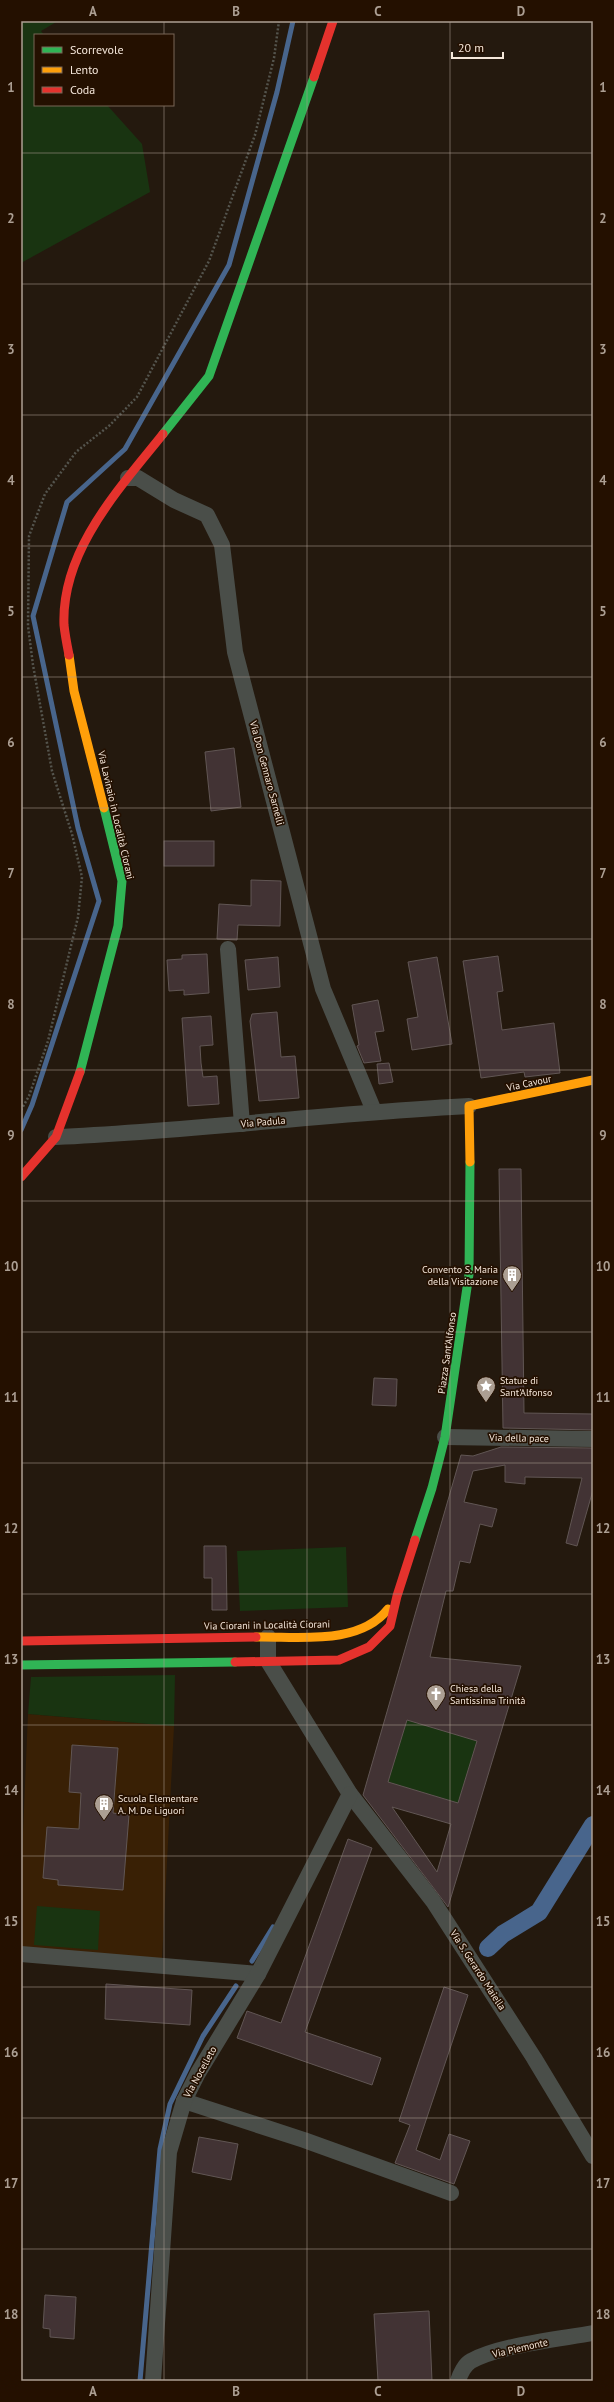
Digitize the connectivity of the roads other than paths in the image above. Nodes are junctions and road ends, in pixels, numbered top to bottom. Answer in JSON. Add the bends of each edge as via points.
{"nodes":[{"id":1,"x":333,"y":21,"type":"edge"},
{"id":2,"x":128,"y":478,"type":"junction"},
{"id":3,"x":228,"y":949,"type":"dead end"},
{"id":4,"x":593,"y":1080,"type":"edge"},
{"id":5,"x":469,"y":1106,"type":"junction"},
{"id":6,"x":374,"y":1111,"type":"junction"},
{"id":7,"x":242,"y":1124,"type":"junction"},
{"id":8,"x":56,"y":1137,"type":"junction"},
{"id":9,"x":21,"y":1177,"type":"edge"},
{"id":10,"x":445,"y":1437,"type":"junction"},
{"id":11,"x":593,"y":1439,"type":"edge"},
{"id":12,"x":397,"y":1596,"type":"junction"},
{"id":13,"x":268,"y":1637,"type":"junction"},
{"id":14,"x":21,"y":1641,"type":"edge"},
{"id":15,"x":268,"y":1661,"type":"junction"},
{"id":16,"x":21,"y":1665,"type":"edge"},
{"id":17,"x":350,"y":1794,"type":"junction"},
{"id":18,"x":21,"y":1954,"type":"edge"},
{"id":19,"x":258,"y":1974,"type":"junction"},
{"id":20,"x":184,"y":2101,"type":"junction"},
{"id":21,"x":593,"y":2156,"type":"edge"},
{"id":22,"x":451,"y":2193,"type":"dead end"},
{"id":23,"x":593,"y":2333,"type":"edge"},
{"id":24,"x":153,"y":2381,"type":"edge"},
{"id":25,"x":458,"y":2381,"type":"edge"}],
"edges":[{"from":1,"to":2,"type":"street","name":"Via Lavinaio in Località Ciorani","via":[[209,376]]},
{"from":2,"to":6,"type":"street","name":"Via Don Gennaro Sarnelli","via":[[138,478],[174,500],[207,515],[222,545],[235,652],[323,989]]},
{"from":2,"to":8,"type":"street","name":"Via Lavinaio in Località Ciorani","via":[[99,515],[78,555],[68,591],[64,624],[74,691],[122,880],[118,926],[82,1068]]},
{"from":3,"to":7,"type":"street"},
{"from":4,"to":5,"type":"street","name":"Via Cavour"},
{"from":5,"to":6,"type":"street","name":"Via Padula"},
{"from":5,"to":10,"type":"street","name":"Piazza Sant'Alfonso","via":[[469,1274]]},
{"from":6,"to":7,"type":"street","name":"Via Padula"},
{"from":7,"to":8,"type":"street","name":"Via Padula"},
{"from":8,"to":9,"type":"street","name":"Via Lavinaio in Località Ciorani"},
{"from":10,"to":11,"type":"street","name":"Via della pace"},
{"from":10,"to":12,"type":"street","name":"Piazza Sant'Alfonso","via":[[432,1488]]},
{"from":12,"to":13,"type":"street","name":"Via Ciorani in Località Ciorani","via":[[381,1621],[361,1631],[327,1636]]},
{"from":12,"to":15,"type":"street","via":[[390,1626],[369,1647],[340,1660]]},
{"from":13,"to":14,"type":"street","name":"Via Ciorani in Località Ciorani"},
{"from":13,"to":15,"type":"street"},
{"from":15,"to":16,"type":"street"},
{"from":15,"to":17,"type":"street","name":"Via S. Gerardo Maiella"},
{"from":17,"to":19,"type":"street","name":"Via Nocelleto"},
{"from":17,"to":21,"type":"street","name":"Via S. Gerardo Maiella","via":[[433,1901],[534,2058]]},
{"from":18,"to":19,"type":"street"},
{"from":19,"to":20,"type":"street","name":"Via Nocelleto","via":[[198,2073]]},
{"from":20,"to":22,"type":"street","via":[[304,2140]]},
{"from":20,"to":24,"type":"street","name":"Via Nocelleto","via":[[169,2152]]},
{"from":23,"to":25,"type":"street","name":"Via Piemonte","via":[[509,2348],[470,2361]]}]}
